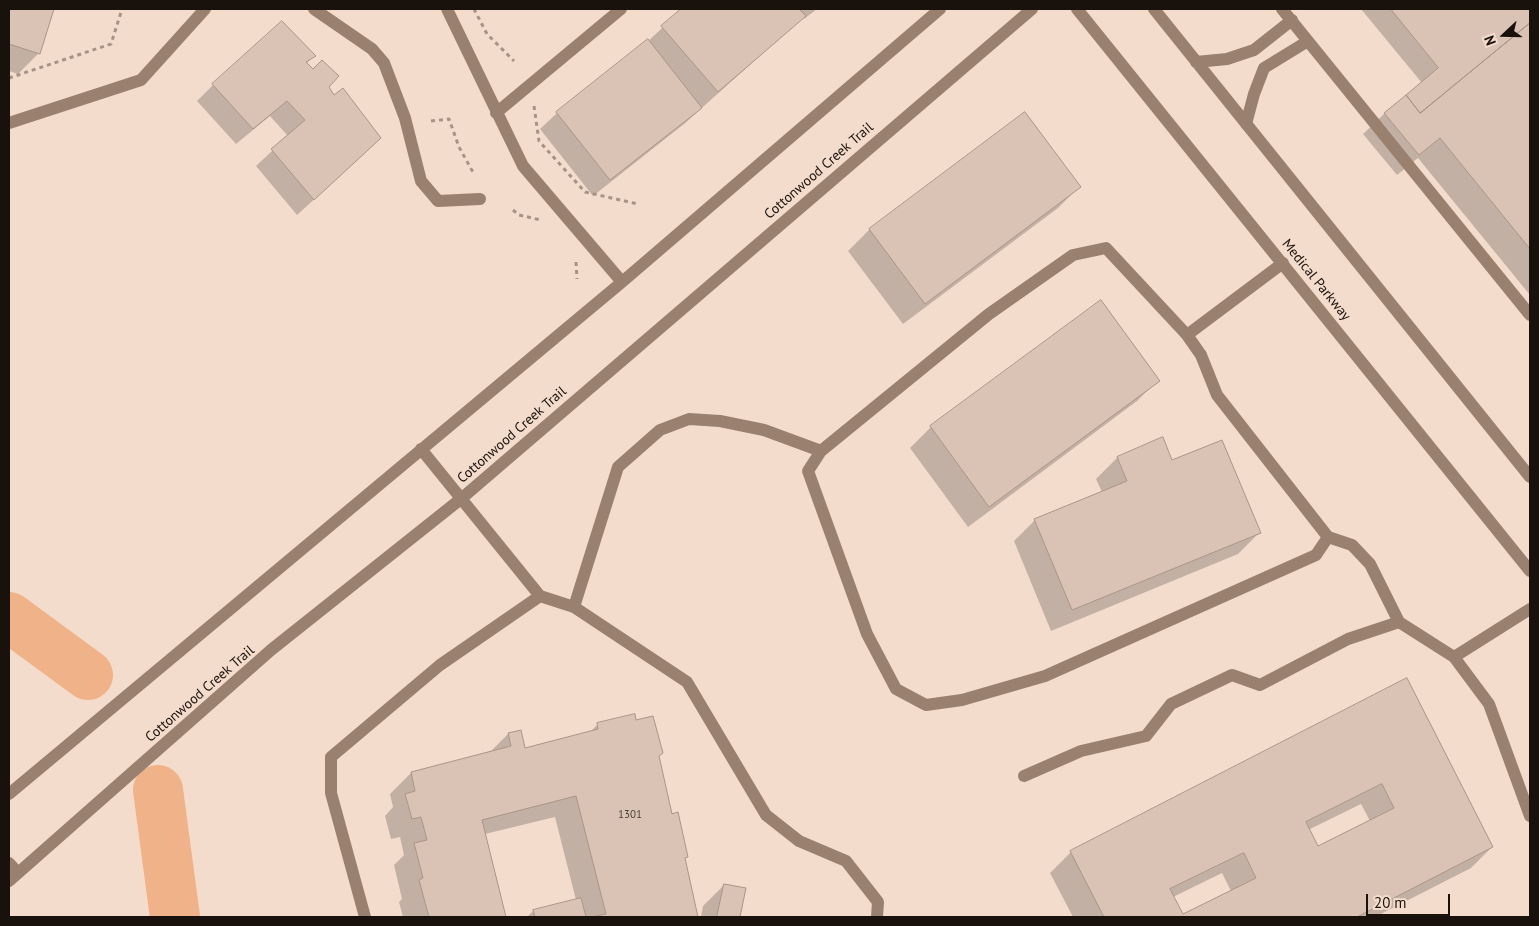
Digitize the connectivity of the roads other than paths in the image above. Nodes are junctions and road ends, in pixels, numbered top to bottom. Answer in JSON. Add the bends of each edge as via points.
{"nodes":[{"id":1,"x":205,"y":9,"type":"edge"},
{"id":2,"x":314,"y":9,"type":"edge"},
{"id":3,"x":447,"y":9,"type":"edge"},
{"id":4,"x":621,"y":9,"type":"edge"},
{"id":5,"x":940,"y":9,"type":"edge"},
{"id":6,"x":1032,"y":9,"type":"edge"},
{"id":7,"x":1077,"y":9,"type":"edge"},
{"id":8,"x":1154,"y":9,"type":"edge"},
{"id":9,"x":1282,"y":9,"type":"edge"},
{"id":10,"x":1292,"y":20,"type":"junction"},
{"id":11,"x":1308,"y":41,"type":"junction"},
{"id":12,"x":1196,"y":62,"type":"junction"},
{"id":13,"x":496,"y":113,"type":"junction"},
{"id":14,"x":9,"y":123,"type":"edge"},
{"id":15,"x":1246,"y":124,"type":"junction"},
{"id":16,"x":480,"y":199,"type":"dead end"},
{"id":17,"x":1283,"y":262,"type":"junction"},
{"id":18,"x":622,"y":282,"type":"junction"},
{"id":19,"x":1530,"y":316,"type":"edge"},
{"id":20,"x":1187,"y":335,"type":"junction"},
{"id":21,"x":421,"y":449,"type":"junction"},
{"id":22,"x":821,"y":451,"type":"junction"},
{"id":23,"x":1530,"y":477,"type":"edge"},
{"id":24,"x":462,"y":498,"type":"junction"},
{"id":25,"x":1328,"y":537,"type":"junction"},
{"id":26,"x":1530,"y":571,"type":"edge"},
{"id":27,"x":540,"y":596,"type":"junction"},
{"id":28,"x":574,"y":607,"type":"junction"},
{"id":29,"x":1530,"y":609,"type":"edge"},
{"id":30,"x":1398,"y":622,"type":"junction"},
{"id":31,"x":1454,"y":657,"type":"junction"},
{"id":32,"x":1024,"y":776,"type":"dead end"},
{"id":33,"x":9,"y":794,"type":"edge"},
{"id":34,"x":1530,"y":816,"type":"edge"},
{"id":35,"x":9,"y":862,"type":"edge"},
{"id":36,"x":14,"y":877,"type":"edge"},
{"id":37,"x":365,"y":917,"type":"edge"},
{"id":38,"x":877,"y":917,"type":"edge"}],
"edges":[{"from":1,"to":14,"type":"street","via":[[141,80]]},
{"from":2,"to":16,"type":"street","via":[[372,48],[384,64],[405,118],[421,181],[438,201]]},
{"from":3,"to":13,"type":"street"},
{"from":4,"to":13,"type":"street"},
{"from":5,"to":18,"type":"street"},
{"from":6,"to":24,"type":"street","name":"Cottonwood Creek Trail"},
{"from":7,"to":17,"type":"street","name":"Medical Parkway"},
{"from":8,"to":12,"type":"street"},
{"from":9,"to":10,"type":"street"},
{"from":10,"to":11,"type":"street"},
{"from":10,"to":12,"type":"street","via":[[1254,50],[1226,59]]},
{"from":11,"to":15,"type":"street","via":[[1264,68]]},
{"from":11,"to":19,"type":"street"},
{"from":12,"to":15,"type":"street"},
{"from":13,"to":18,"type":"street","via":[[523,166]]},
{"from":15,"to":23,"type":"street"},
{"from":17,"to":20,"type":"street"},
{"from":17,"to":26,"type":"street","name":"Medical Parkway"},
{"from":18,"to":21,"type":"street"},
{"from":20,"to":22,"type":"street","via":[[1106,248],[1073,255],[990,314]]},
{"from":20,"to":25,"type":"street","via":[[1201,354],[1217,395]]},
{"from":21,"to":24,"type":"street"},
{"from":21,"to":33,"type":"street"},
{"from":22,"to":25,"type":"street","via":[[808,471],[867,634],[896,689],[926,705],[962,700],[1045,676],[1316,555]]},
{"from":22,"to":28,"type":"street","via":[[764,430],[720,421],[689,419],[660,430],[618,467]]},
{"from":24,"to":27,"type":"street"},
{"from":24,"to":36,"type":"street","name":"Cottonwood Creek Trail","via":[[271,650]]},
{"from":25,"to":30,"type":"street","via":[[1352,545],[1370,564]]},
{"from":27,"to":28,"type":"street"},
{"from":27,"to":37,"type":"street","via":[[440,665],[331,756],[332,793]]},
{"from":28,"to":38,"type":"street","via":[[687,682],[766,815],[799,841],[846,861],[878,902]]},
{"from":29,"to":31,"type":"street"},
{"from":30,"to":31,"type":"street"},
{"from":30,"to":32,"type":"street","via":[[1348,639],[1260,685],[1232,675],[1171,704],[1146,736],[1081,751]]},
{"from":31,"to":34,"type":"street","via":[[1489,704]]},
{"from":35,"to":36,"type":"street"}]}
